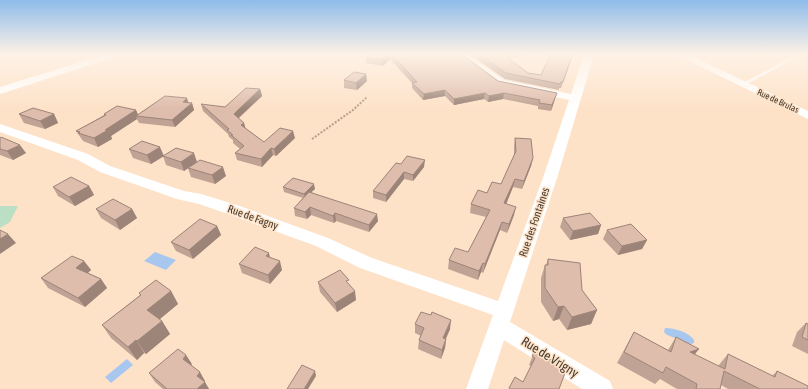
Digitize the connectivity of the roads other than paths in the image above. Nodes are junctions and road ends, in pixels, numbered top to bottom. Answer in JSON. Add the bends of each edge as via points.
{"nodes":[{"id":1,"x":56,"y":73,"type":"edge"},
{"id":2,"x":488,"y":73,"type":"edge"},
{"id":3,"x":584,"y":73,"type":"edge"},
{"id":4,"x":720,"y":73,"type":"edge"},
{"id":5,"x":764,"y":73,"type":"edge"},
{"id":6,"x":743,"y":84,"type":"junction"},
{"id":7,"x":0,"y":91,"type":"edge"},
{"id":8,"x":576,"y":98,"type":"junction"},
{"id":9,"x":808,"y":115,"type":"edge"},
{"id":10,"x":0,"y":128,"type":"edge"},
{"id":11,"x":501,"y":318,"type":"junction"},
{"id":12,"x":477,"y":389,"type":"edge"},
{"id":13,"x":602,"y":389,"type":"edge"}],
"edges":[{"from":1,"to":7,"type":"street"},
{"from":2,"to":8,"type":"street","via":[[501,83]]},
{"from":3,"to":8,"type":"street","name":"Rue des Fontaines"},
{"from":4,"to":6,"type":"street","name":"Rue de Brulas"},
{"from":5,"to":6,"type":"lane"},
{"from":6,"to":9,"type":"street","name":"Rue de Brulas"},
{"from":8,"to":11,"type":"street","name":"Rue des Fontaines"},
{"from":10,"to":11,"type":"street","name":"Rue de Fagny","via":[[84,157],[106,169],[182,196],[201,199],[322,242],[366,264]]},
{"from":11,"to":12,"type":"street","name":"Rue des Fontaines"},
{"from":11,"to":13,"type":"street","name":"Rue de Vrigny"}]}
